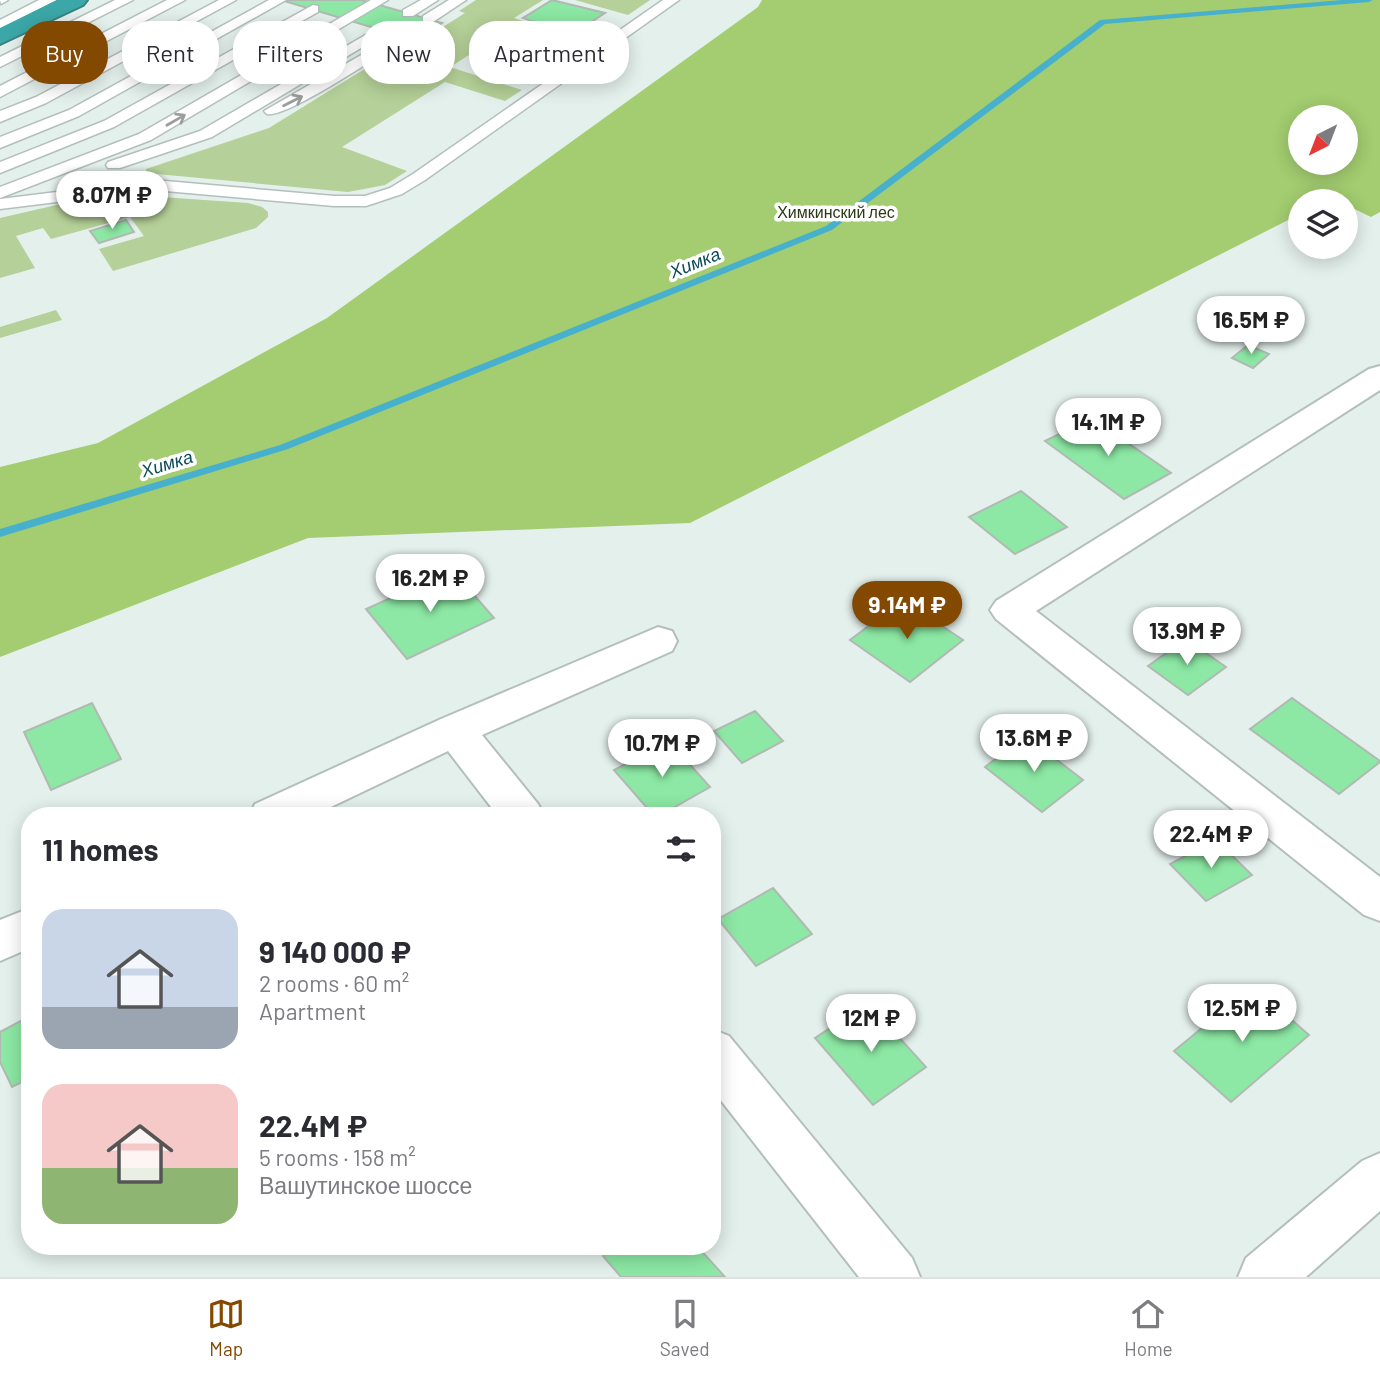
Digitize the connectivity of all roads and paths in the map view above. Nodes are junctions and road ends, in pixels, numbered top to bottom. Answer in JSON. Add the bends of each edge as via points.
{"nodes":[{"id":1,"x":27,"y":0,"type":"edge"},
{"id":2,"x":50,"y":0,"type":"edge"},
{"id":3,"x":75,"y":0,"type":"edge"},
{"id":4,"x":102,"y":0,"type":"edge"},
{"id":5,"x":125,"y":0,"type":"edge"},
{"id":6,"x":152,"y":0,"type":"edge"},
{"id":7,"x":178,"y":0,"type":"edge"},
{"id":8,"x":205,"y":0,"type":"edge"},
{"id":9,"x":229,"y":0,"type":"edge"},
{"id":10,"x":254,"y":0,"type":"edge"},
{"id":11,"x":279,"y":0,"type":"edge"},
{"id":12,"x":431,"y":0,"type":"edge"},
{"id":13,"x":460,"y":0,"type":"edge"},
{"id":14,"x":672,"y":0,"type":"edge"},
{"id":15,"x":387,"y":4,"type":"edge"},
{"id":16,"x":296,"y":5,"type":"dead end"},
{"id":17,"x":407,"y":7,"type":"edge"},
{"id":18,"x":313,"y":9,"type":"dead end"},
{"id":19,"x":0,"y":13,"type":"edge"},
{"id":20,"x":329,"y":14,"type":"dead end"},
{"id":21,"x":428,"y":19,"type":"dead end"},
{"id":22,"x":0,"y":24,"type":"edge"},
{"id":23,"x":361,"y":27,"type":"edge"},
{"id":24,"x":0,"y":37,"type":"edge"},
{"id":25,"x":361,"y":42,"type":"edge"},
{"id":26,"x":0,"y":51,"type":"edge"},
{"id":27,"x":361,"y":60,"type":"edge"},
{"id":28,"x":0,"y":63,"type":"edge"},
{"id":29,"x":0,"y":78,"type":"edge"},
{"id":30,"x":0,"y":92,"type":"edge"},
{"id":31,"x":0,"y":105,"type":"edge"},
{"id":32,"x":0,"y":117,"type":"edge"},
{"id":33,"x":0,"y":129,"type":"edge"},
{"id":34,"x":206,"y":134,"type":"junction"},
{"id":35,"x":0,"y":143,"type":"edge"},
{"id":36,"x":0,"y":155,"type":"edge"},
{"id":37,"x":112,"y":166,"type":"junction"},
{"id":38,"x":0,"y":168,"type":"edge"},
{"id":39,"x":0,"y":180,"type":"edge"},
{"id":40,"x":154,"y":185,"type":"junction"},
{"id":41,"x":0,"y":193,"type":"edge"},
{"id":42,"x":0,"y":203,"type":"edge"},
{"id":43,"x":1373,"y":389,"type":"edge"},
{"id":44,"x":658,"y":641,"type":"dead end"},
{"id":45,"x":455,"y":730,"type":"junction"},
{"id":46,"x":289,"y":807,"type":"edge"},
{"id":47,"x":516,"y":807,"type":"edge"},
{"id":48,"x":1380,"y":902,"type":"edge"},
{"id":49,"x":21,"y":931,"type":"edge"},
{"id":50,"x":0,"y":940,"type":"edge"},
{"id":51,"x":721,"y":1062,"type":"edge"},
{"id":52,"x":1380,"y":1178,"type":"edge"},
{"id":53,"x":893,"y":1277,"type":"edge"},
{"id":54,"x":1265,"y":1277,"type":"edge"}],
"edges":[{"from":1,"to":19,"type":"lane"},
{"from":2,"to":22,"type":"lane"},
{"from":3,"to":24,"type":"highway"},
{"from":4,"to":26,"type":"lane"},
{"from":5,"to":28,"type":"lane"},
{"from":6,"to":29,"type":"lane"},
{"from":7,"to":30,"type":"lane"},
{"from":8,"to":31,"type":"lane"},
{"from":9,"to":32,"type":"lane","via":[[41,100]]},
{"from":10,"to":33,"type":"lane","via":[[60,105]]},
{"from":11,"to":35,"type":"lane","via":[[74,113]]},
{"from":12,"to":17,"type":"lane"},
{"from":13,"to":21,"type":"lane"},
{"from":14,"to":40,"type":"lane","via":[[396,191],[366,201],[334,201]]},
{"from":15,"to":17,"type":"lane"},
{"from":41,"to":15,"type":"lane","one_way":true,"via":[[145,138]]},
{"from":16,"to":36,"type":"lane","via":[[93,118]]},
{"from":18,"to":38,"type":"lane","via":[[109,124]]},
{"from":20,"to":39,"type":"lane","via":[[127,130]]},
{"from":23,"to":37,"type":"lane","via":[[164,143]]},
{"from":25,"to":34,"type":"lane"},
{"from":34,"to":27,"type":"lane","one_way":true,"via":[[272,111]]},
{"from":34,"to":37,"type":"lane"},
{"from":37,"to":40,"type":"lane","via":[[132,179]]},
{"from":37,"to":42,"type":"lane"},
{"from":40,"to":42,"type":"lane"},
{"from":43,"to":48,"type":"street","via":[[1009,610]]},
{"from":44,"to":45,"type":"street"},
{"from":45,"to":46,"type":"street"},
{"from":45,"to":47,"type":"street"},
{"from":49,"to":50,"type":"street"},
{"from":51,"to":53,"type":"street"},
{"from":52,"to":54,"type":"street"}]}
